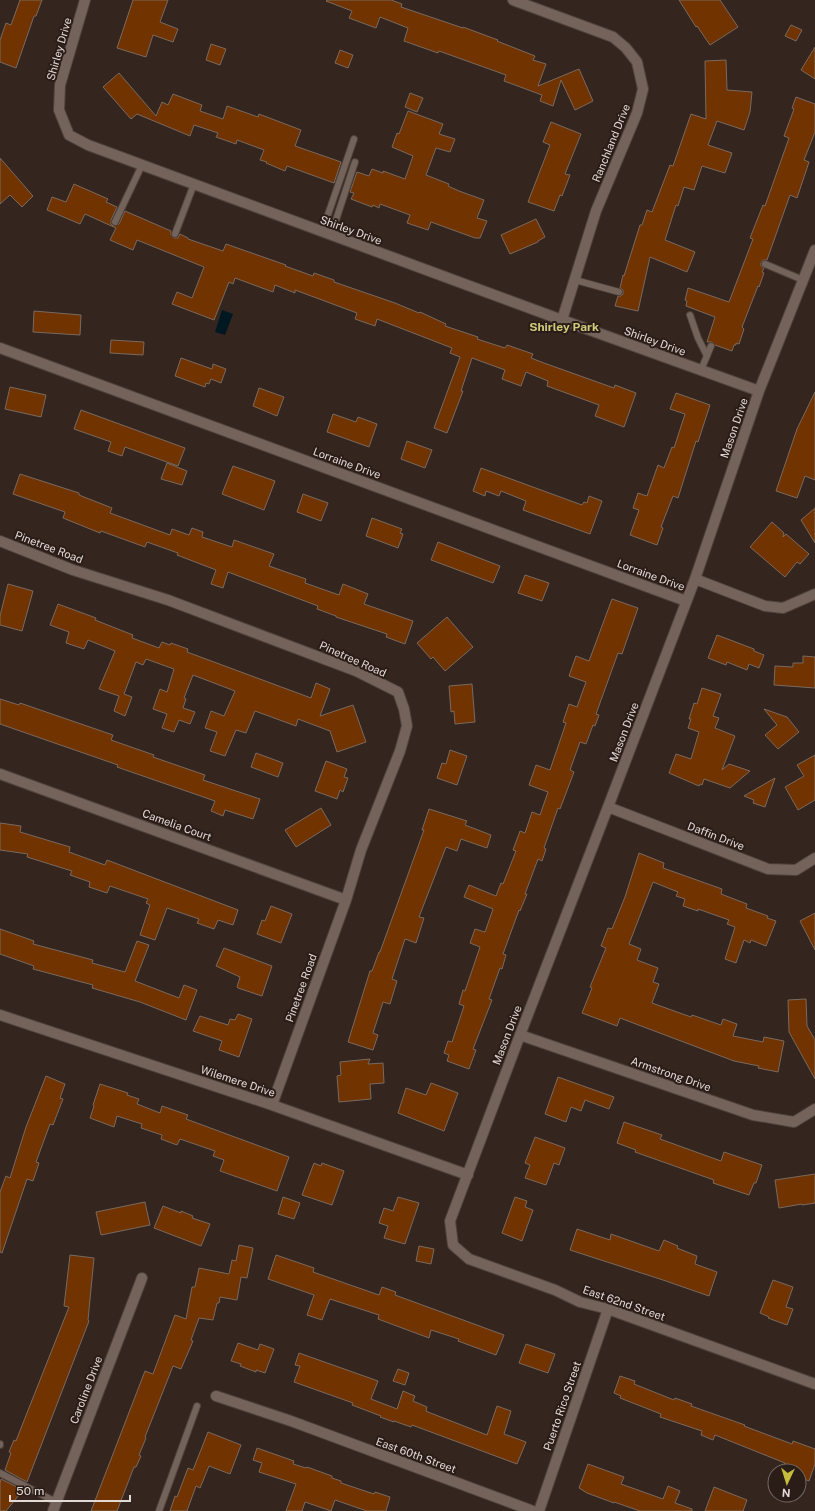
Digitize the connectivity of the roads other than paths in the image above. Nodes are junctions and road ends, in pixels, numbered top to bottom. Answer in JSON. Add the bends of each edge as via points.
{"nodes":[{"id":1,"x":85,"y":0,"type":"edge"},
{"id":2,"x":513,"y":0,"type":"edge"},
{"id":3,"x":354,"y":139,"type":"dead end"},
{"id":4,"x":354,"y":162,"type":"dead end"},
{"id":5,"x":142,"y":165,"type":"junction"},
{"id":6,"x":194,"y":184,"type":"junction"},
{"id":7,"x":115,"y":222,"type":"dead end"},
{"id":8,"x":327,"y":233,"type":"junction"},
{"id":9,"x":175,"y":234,"type":"dead end"},
{"id":10,"x":815,"y":250,"type":"edge"},
{"id":11,"x":765,"y":264,"type":"dead end"},
{"id":12,"x":575,"y":280,"type":"junction"},
{"id":13,"x":803,"y":280,"type":"junction"},
{"id":14,"x":619,"y":292,"type":"dead end"},
{"id":15,"x":690,"y":315,"type":"dead end"},
{"id":16,"x":562,"y":320,"type":"junction"},
{"id":17,"x":711,"y":346,"type":"dead end"},
{"id":18,"x":0,"y":348,"type":"edge"},
{"id":19,"x":707,"y":356,"type":"junction"},
{"id":20,"x":701,"y":370,"type":"junction"},
{"id":21,"x":759,"y":391,"type":"junction"},
{"id":22,"x":0,"y":541,"type":"edge"},
{"id":23,"x":695,"y":579,"type":"junction"},
{"id":24,"x":815,"y":594,"type":"edge"},
{"id":25,"x":686,"y":601,"type":"junction"},
{"id":26,"x":0,"y":774,"type":"edge"},
{"id":27,"x":608,"y":807,"type":"junction"},
{"id":28,"x":815,"y":858,"type":"edge"},
{"id":29,"x":346,"y":900,"type":"junction"},
{"id":30,"x":0,"y":1015,"type":"edge"},
{"id":31,"x":520,"y":1035,"type":"junction"},
{"id":32,"x":272,"y":1105,"type":"junction"},
{"id":33,"x":815,"y":1109,"type":"edge"},
{"id":34,"x":468,"y":1176,"type":"junction"},
{"id":35,"x":450,"y":1221,"type":"joint"},
{"id":36,"x":142,"y":1278,"type":"dead end"},
{"id":37,"x":608,"y":1309,"type":"junction"},
{"id":38,"x":815,"y":1384,"type":"edge"},
{"id":39,"x":216,"y":1396,"type":"dead end"},
{"id":40,"x":197,"y":1406,"type":"dead end"},
{"id":41,"x":0,"y":1473,"type":"edge"},
{"id":42,"x":54,"y":1507,"type":"edge"},
{"id":43,"x":159,"y":1511,"type":"edge"},
{"id":44,"x":534,"y":1511,"type":"edge"},
{"id":45,"x":539,"y":1511,"type":"edge"}],
"edges":[{"from":1,"to":5,"type":"street","name":"Shirley Drive","via":[[60,85],[59,110],[69,135],[88,145]]},
{"from":2,"to":12,"type":"street","name":"Ranchland Drive","via":[[613,37],[637,62],[643,89],[635,119],[596,211]]},
{"from":3,"to":8,"type":"lane"},
{"from":4,"to":8,"type":"lane"},
{"from":5,"to":6,"type":"street","name":"Shirley Drive"},
{"from":5,"to":7,"type":"lane"},
{"from":6,"to":8,"type":"street","name":"Shirley Drive"},
{"from":6,"to":9,"type":"lane"},
{"from":8,"to":16,"type":"street","name":"Shirley Drive"},
{"from":10,"to":13,"type":"street","name":"Mason Drive"},
{"from":11,"to":13,"type":"lane"},
{"from":12,"to":14,"type":"lane"},
{"from":12,"to":16,"type":"street","name":"Ranchland Drive"},
{"from":13,"to":21,"type":"street","name":"Mason Drive"},
{"from":15,"to":19,"type":"lane"},
{"from":16,"to":20,"type":"street","name":"Shirley Drive"},
{"from":17,"to":19,"type":"lane"},
{"from":18,"to":25,"type":"street","name":"Lorraine Drive"},
{"from":19,"to":20,"type":"lane"},
{"from":20,"to":21,"type":"street","name":"Shirley Drive"},
{"from":21,"to":23,"type":"street","name":"Mason Drive"},
{"from":22,"to":29,"type":"street","name":"Pinetree Road","via":[[73,570],[168,600],[349,668],[398,692],[408,726],[361,850]]},
{"from":23,"to":24,"type":"street","via":[[765,606],[783,608]]},
{"from":23,"to":25,"type":"street","name":"Mason Drive"},
{"from":25,"to":27,"type":"street","name":"Mason Drive"},
{"from":26,"to":29,"type":"street","name":"Camelia Court"},
{"from":27,"to":28,"type":"street","name":"Daffin Drive","via":[[768,869],[796,870]]},
{"from":27,"to":31,"type":"street","name":"Mason Drive"},
{"from":29,"to":32,"type":"street","name":"Pinetree Road"},
{"from":30,"to":32,"type":"street","name":"Wilemere Drive"},
{"from":31,"to":33,"type":"street","name":"Armstrong Drive","via":[[753,1115],[794,1122]]},
{"from":31,"to":34,"type":"street","name":"Mason Drive"},
{"from":32,"to":34,"type":"street","name":"Wilemere Drive"},
{"from":34,"to":35,"type":"street","name":"Mason Drive"},
{"from":35,"to":37,"type":"street","name":"East 62nd Street","via":[[453,1246],[469,1259],[556,1290],[580,1302]]},
{"from":36,"to":42,"type":"street","name":"Caroline Drive"},
{"from":37,"to":38,"type":"street","name":"East 62nd Street"},
{"from":37,"to":45,"type":"street","name":"Puerto Rico Street"},
{"from":39,"to":44,"type":"street","name":"East 60th Street"},
{"from":40,"to":43,"type":"lane"},
{"from":41,"to":42,"type":"lane"}]}
